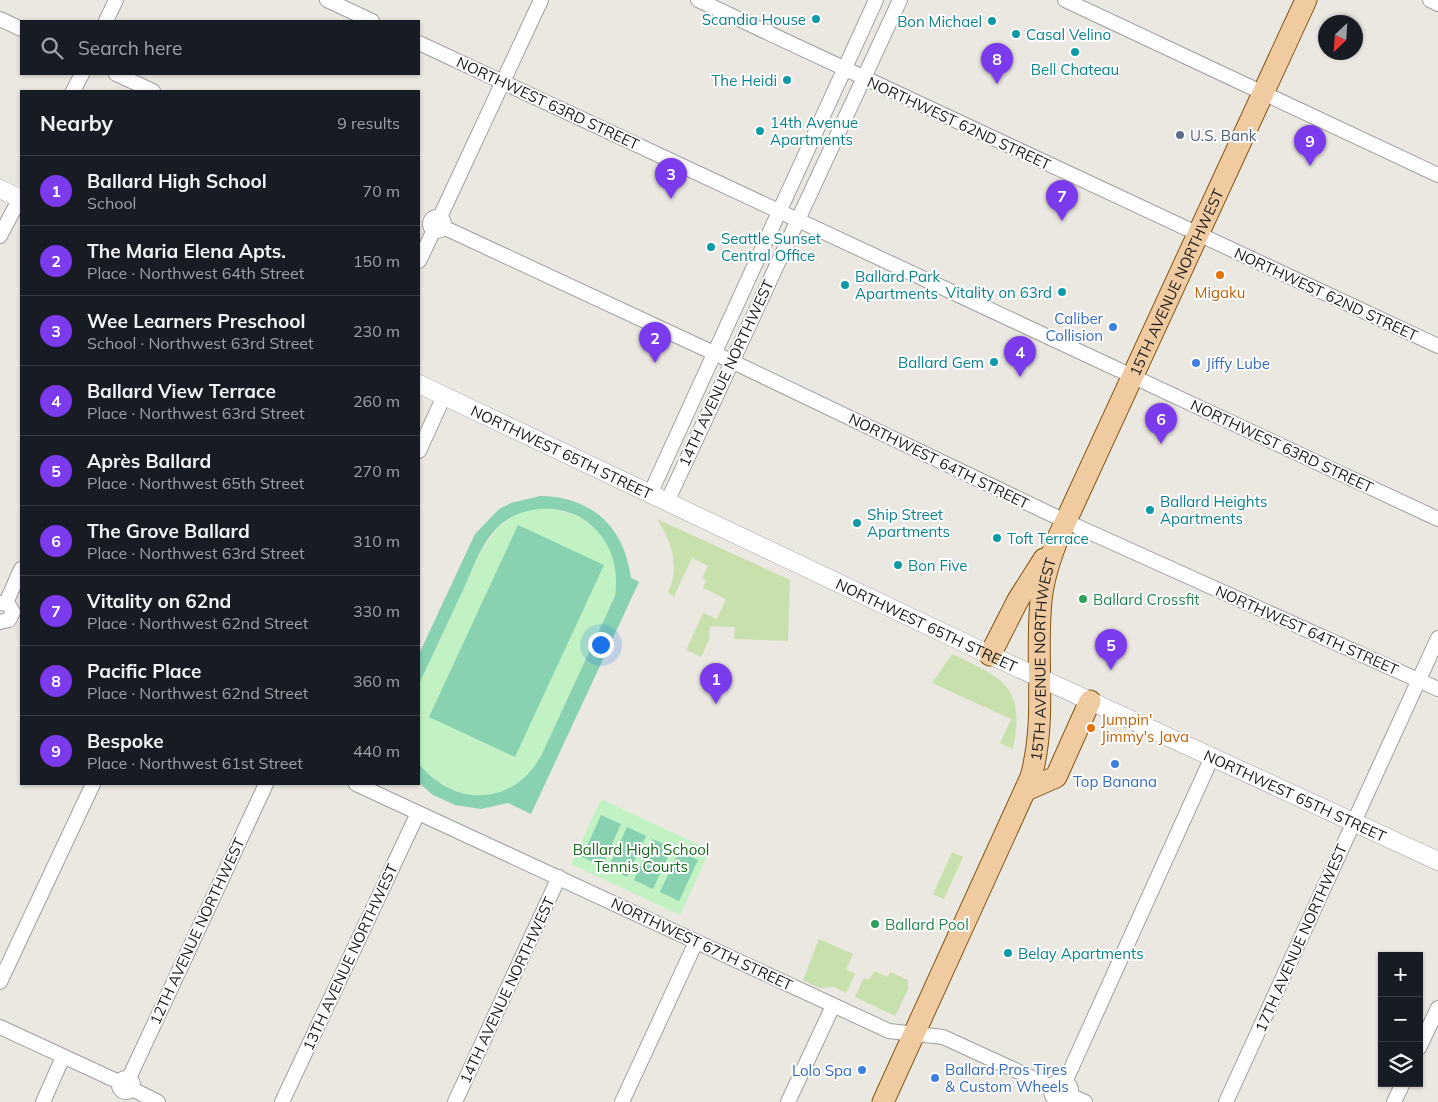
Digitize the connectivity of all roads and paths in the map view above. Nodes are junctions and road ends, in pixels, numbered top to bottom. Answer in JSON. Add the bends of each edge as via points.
{"nodes":[{"id":1,"x":116,"y":0,"type":"edge"},
{"id":2,"x":326,"y":0,"type":"edge"},
{"id":3,"x":540,"y":0,"type":"edge"},
{"id":4,"x":698,"y":0,"type":"edge"},
{"id":5,"x":876,"y":0,"type":"edge"},
{"id":6,"x":900,"y":0,"type":"edge"},
{"id":7,"x":1065,"y":0,"type":"edge"},
{"id":8,"x":1306,"y":0,"type":"edge"},
{"id":9,"x":1430,"y":0,"type":"edge"},
{"id":10,"x":1438,"y":4,"type":"edge"},
{"id":11,"x":0,"y":19,"type":"edge"},
{"id":12,"x":106,"y":20,"type":"edge"},
{"id":13,"x":370,"y":20,"type":"edge"},
{"id":14,"x":20,"y":29,"type":"edge"},
{"id":15,"x":420,"y":43,"type":"edge"},
{"id":16,"x":844,"y":69,"type":"junction"},
{"id":17,"x":81,"y":75,"type":"edge"},
{"id":18,"x":118,"y":75,"type":"edge"},
{"id":19,"x":864,"y":78,"type":"junction"},
{"id":20,"x":502,"y":82,"type":"junction"},
{"id":21,"x":74,"y":90,"type":"edge"},
{"id":22,"x":151,"y":90,"type":"edge"},
{"id":23,"x":1262,"y":93,"type":"junction"},
{"id":24,"x":1438,"y":175,"type":"edge"},
{"id":25,"x":0,"y":189,"type":"edge"},
{"id":26,"x":20,"y":198,"type":"edge"},
{"id":27,"x":20,"y":200,"type":"edge"},
{"id":28,"x":779,"y":210,"type":"junction"},
{"id":29,"x":797,"y":218,"type":"junction"},
{"id":30,"x":433,"y":222,"type":"edge"},
{"id":31,"x":1198,"y":235,"type":"junction"},
{"id":32,"x":0,"y":236,"type":"edge"},
{"id":33,"x":420,"y":258,"type":"edge"},
{"id":34,"x":1438,"y":346,"type":"edge"},
{"id":35,"x":714,"y":353,"type":"junction"},
{"id":36,"x":732,"y":361,"type":"junction"},
{"id":37,"x":1131,"y":377,"type":"junction"},
{"id":38,"x":420,"y":384,"type":"edge"},
{"id":39,"x":444,"y":396,"type":"junction"},
{"id":40,"x":420,"y":449,"type":"edge"},
{"id":41,"x":650,"y":494,"type":"junction"},
{"id":42,"x":667,"y":502,"type":"junction"},
{"id":43,"x":1438,"y":519,"type":"edge"},
{"id":44,"x":1061,"y":529,"type":"junction"},
{"id":45,"x":20,"y":571,"type":"edge"},
{"id":46,"x":3,"y":603,"type":"edge"},
{"id":47,"x":11,"y":620,"type":"edge"},
{"id":48,"x":1438,"y":638,"type":"edge"},
{"id":49,"x":990,"y":655,"type":"junction"},
{"id":50,"x":1041,"y":678,"type":"junction"},
{"id":51,"x":1418,"y":680,"type":"junction"},
{"id":52,"x":1438,"y":690,"type":"edge"},
{"id":53,"x":1090,"y":701,"type":"junction"},
{"id":54,"x":1212,"y":757,"type":"junction"},
{"id":55,"x":92,"y":785,"type":"edge"},
{"id":56,"x":266,"y":785,"type":"edge"},
{"id":57,"x":358,"y":785,"type":"edge"},
{"id":58,"x":1026,"y":790,"type":"junction"},
{"id":59,"x":418,"y":813,"type":"junction"},
{"id":60,"x":1353,"y":822,"type":"junction"},
{"id":61,"x":1438,"y":861,"type":"edge"},
{"id":62,"x":558,"y":877,"type":"junction"},
{"id":63,"x":696,"y":942,"type":"junction"},
{"id":64,"x":0,"y":982,"type":"edge"},
{"id":65,"x":833,"y":1006,"type":"junction"},
{"id":66,"x":1438,"y":1008,"type":"edge"},
{"id":67,"x":0,"y":1027,"type":"edge"},
{"id":68,"x":914,"y":1034,"type":"junction"},
{"id":69,"x":1422,"y":1042,"type":"edge"},
{"id":70,"x":63,"y":1057,"type":"junction"},
{"id":71,"x":127,"y":1083,"type":"junction"},
{"id":72,"x":1401,"y":1087,"type":"edge"},
{"id":73,"x":1060,"y":1093,"type":"edge"},
{"id":74,"x":43,"y":1102,"type":"edge"},
{"id":75,"x":158,"y":1102,"type":"edge"},
{"id":76,"x":282,"y":1102,"type":"edge"},
{"id":77,"x":455,"y":1102,"type":"edge"},
{"id":78,"x":622,"y":1102,"type":"edge"},
{"id":79,"x":788,"y":1102,"type":"edge"},
{"id":80,"x":883,"y":1102,"type":"edge"},
{"id":81,"x":1085,"y":1102,"type":"edge"},
{"id":82,"x":1226,"y":1102,"type":"edge"},
{"id":83,"x":1394,"y":1102,"type":"edge"}],
"edges":[{"from":1,"to":12,"type":"street"},
{"from":2,"to":13,"type":"street"},
{"from":3,"to":20,"type":"street"},
{"from":4,"to":16,"type":"street","name":"NORTHWEST 62ND STREET"},
{"from":5,"to":16,"type":"street","name":"14TH AVENUE NORTHWEST"},
{"from":6,"to":19,"type":"street","name":"14TH AVENUE NORTHWEST"},
{"from":7,"to":23,"type":"street"},
{"from":8,"to":23,"type":"main road","name":"15TH AVENUE NORTHWEST"},
{"from":9,"to":10,"type":"street"},
{"from":11,"to":14,"type":"street"},
{"from":15,"to":20,"type":"street","name":"NORTHWEST 63RD STREET"},
{"from":16,"to":19,"type":"street","name":"NORTHWEST 62ND STREET"},
{"from":16,"to":28,"type":"street","name":"14TH AVENUE NORTHWEST"},
{"from":17,"to":21,"type":"street"},
{"from":18,"to":22,"type":"street"},
{"from":19,"to":29,"type":"street","name":"14TH AVENUE NORTHWEST"},
{"from":19,"to":31,"type":"street","name":"NORTHWEST 62ND STREET"},
{"from":20,"to":28,"type":"street","name":"NORTHWEST 63RD STREET"},
{"from":20,"to":30,"type":"street"},
{"from":23,"to":24,"type":"street"},
{"from":23,"to":31,"type":"main road","name":"15TH AVENUE NORTHWEST"},
{"from":25,"to":26,"type":"street"},
{"from":27,"to":32,"type":"street"},
{"from":28,"to":29,"type":"street","name":"NORTHWEST 63RD STREET"},
{"from":28,"to":35,"type":"street","name":"14TH AVENUE NORTHWEST"},
{"from":29,"to":36,"type":"street","name":"14TH AVENUE NORTHWEST"},
{"from":29,"to":37,"type":"street","name":"NORTHWEST 63RD STREET"},
{"from":30,"to":33,"type":"street"},
{"from":30,"to":35,"type":"street","name":"NORTHWEST 64TH STREET"},
{"from":31,"to":34,"type":"street","name":"NORTHWEST 62ND STREET"},
{"from":31,"to":37,"type":"main road","name":"15TH AVENUE NORTHWEST"},
{"from":35,"to":36,"type":"street","name":"NORTHWEST 64TH STREET"},
{"from":35,"to":41,"type":"street","name":"14TH AVENUE NORTHWEST"},
{"from":36,"to":42,"type":"street","name":"14TH AVENUE NORTHWEST"},
{"from":36,"to":44,"type":"street","name":"NORTHWEST 64TH STREET"},
{"from":37,"to":43,"type":"street","name":"NORTHWEST 63RD STREET"},
{"from":37,"to":44,"type":"main road","name":"15TH AVENUE NORTHWEST"},
{"from":38,"to":39,"type":"street","name":"NORTHWEST 65TH STREET"},
{"from":39,"to":40,"type":"street"},
{"from":39,"to":41,"type":"street","name":"NORTHWEST 65TH STREET"},
{"from":41,"to":42,"type":"street","name":"NORTHWEST 65TH STREET"},
{"from":42,"to":49,"type":"street","name":"NORTHWEST 65TH STREET"},
{"from":44,"to":49,"type":"main road","via":[[1018,600]]},
{"from":44,"to":50,"type":"main road","name":"15TH AVENUE NORTHWEST","via":[[1047,568],[1041,600]]},
{"from":44,"to":51,"type":"street","name":"NORTHWEST 64TH STREET"},
{"from":45,"to":46,"type":"street"},
{"from":46,"to":47,"type":"street","via":[[12,608]]},
{"from":48,"to":51,"type":"street","name":"17TH AVENUE NORTHWEST"},
{"from":49,"to":50,"type":"street","name":"NORTHWEST 65TH STREET"},
{"from":50,"to":53,"type":"street","name":"NORTHWEST 65TH STREET"},
{"from":50,"to":58,"type":"main road","name":"15TH AVENUE NORTHWEST","via":[[1038,749]]},
{"from":51,"to":52,"type":"street","name":"NORTHWEST 64TH STREET"},
{"from":51,"to":60,"type":"street","name":"17TH AVENUE NORTHWEST"},
{"from":53,"to":54,"type":"street","name":"NORTHWEST 65TH STREET"},
{"from":53,"to":58,"type":"main road","via":[[1056,777]]},
{"from":54,"to":60,"type":"street","name":"NORTHWEST 65TH STREET"},
{"from":54,"to":73,"type":"street"},
{"from":55,"to":64,"type":"street"},
{"from":56,"to":71,"type":"street","name":"12TH AVENUE NORTHWEST"},
{"from":57,"to":59,"type":"street","name":"NORTHWEST 67TH STREET"},
{"from":58,"to":68,"type":"main road","name":"15TH AVENUE NORTHWEST"},
{"from":59,"to":62,"type":"street","name":"NORTHWEST 67TH STREET"},
{"from":59,"to":76,"type":"street","name":"13TH AVENUE NORTHWEST"},
{"from":60,"to":61,"type":"street","name":"NORTHWEST 65TH STREET"},
{"from":60,"to":82,"type":"street","name":"17TH AVENUE NORTHWEST"},
{"from":62,"to":63,"type":"street","name":"NORTHWEST 67TH STREET"},
{"from":62,"to":77,"type":"street","name":"14TH AVENUE NORTHWEST"},
{"from":63,"to":65,"type":"street","name":"NORTHWEST 67TH STREET"},
{"from":63,"to":78,"type":"street"},
{"from":65,"to":68,"type":"street","name":"NORTHWEST 67TH STREET","via":[[889,1032]]},
{"from":65,"to":79,"type":"street"},
{"from":66,"to":69,"type":"street"},
{"from":67,"to":70,"type":"street"},
{"from":68,"to":73,"type":"street","name":"NORTHWEST 67TH STREET","via":[[943,1037]]},
{"from":68,"to":80,"type":"main road","name":"15TH AVENUE NORTHWEST"},
{"from":70,"to":71,"type":"street"},
{"from":70,"to":74,"type":"street"},
{"from":71,"to":75,"type":"street"},
{"from":72,"to":83,"type":"street"},
{"from":73,"to":81,"type":"street","name":"NORTHWEST 67TH STREET"}]}
